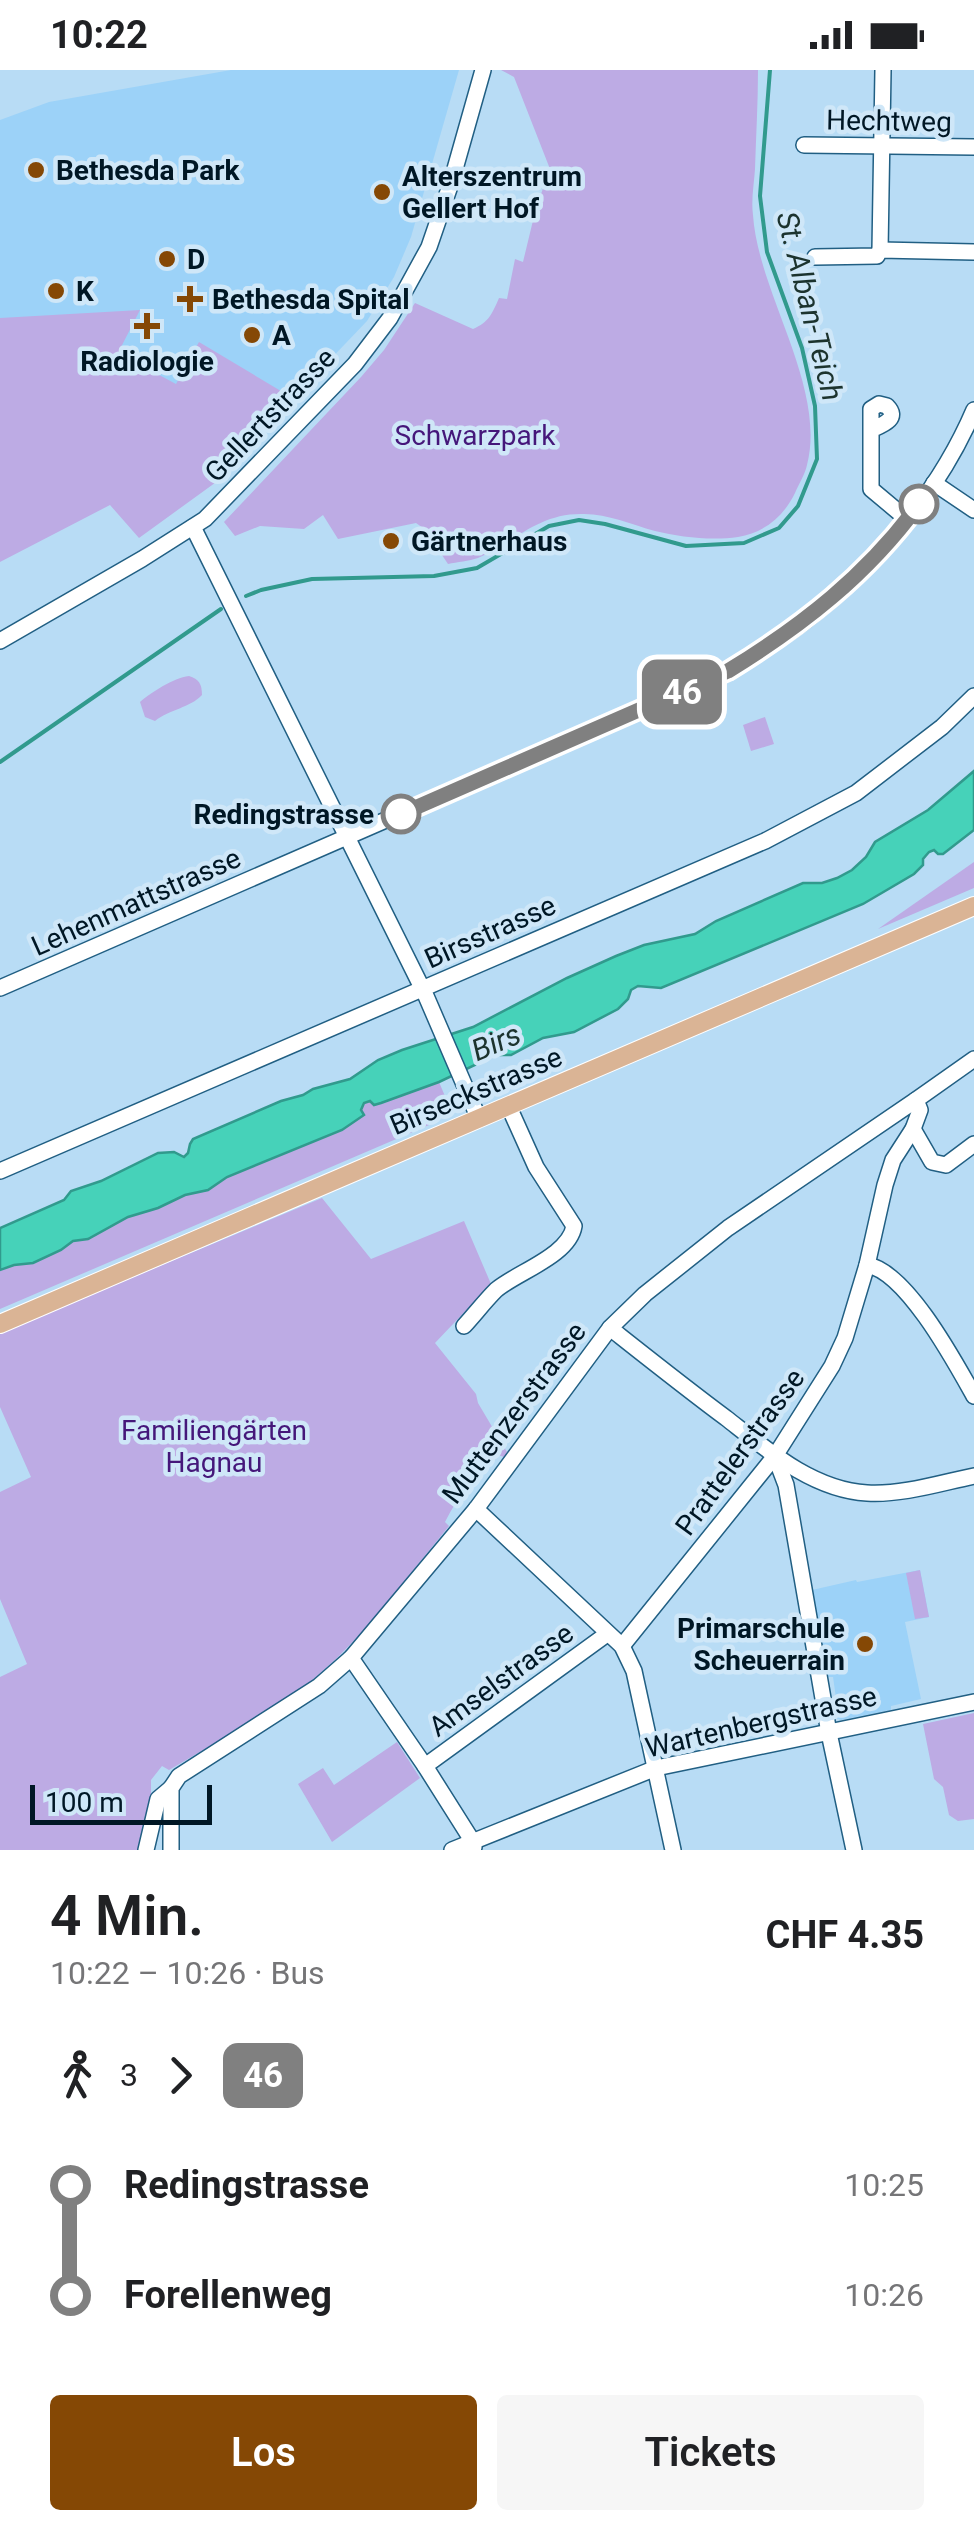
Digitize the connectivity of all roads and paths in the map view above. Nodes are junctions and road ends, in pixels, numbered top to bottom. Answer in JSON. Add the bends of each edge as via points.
{"nodes":[{"id":1,"x":482,"y":70,"type":"edge"},
{"id":2,"x":883,"y":70,"type":"edge"},
{"id":3,"x":804,"y":145,"type":"dead end"},
{"id":4,"x":883,"y":146,"type":"junction"},
{"id":5,"x":974,"y":147,"type":"edge"},
{"id":6,"x":880,"y":250,"type":"junction"},
{"id":7,"x":974,"y":252,"type":"edge"},
{"id":8,"x":816,"y":257,"type":"dead end"},
{"id":9,"x":974,"y":410,"type":"edge"},
{"id":10,"x":871,"y":430,"type":"dead end"},
{"id":11,"x":934,"y":483,"type":"junction"},
{"id":12,"x":974,"y":510,"type":"edge"},
{"id":13,"x":908,"y":520,"type":"junction"},
{"id":14,"x":193,"y":526,"type":"junction"},
{"id":15,"x":0,"y":641,"type":"edge"},
{"id":16,"x":974,"y":696,"type":"edge"},
{"id":17,"x":347,"y":837,"type":"junction"},
{"id":18,"x":974,"y":906,"type":"edge"},
{"id":19,"x":0,"y":988,"type":"edge"},
{"id":20,"x":426,"y":997,"type":"junction"},
{"id":21,"x":974,"y":1058,"type":"edge"},
{"id":22,"x":916,"y":1100,"type":"junction"},
{"id":23,"x":509,"y":1107,"type":"junction"},
{"id":24,"x":476,"y":1112,"type":"junction"},
{"id":25,"x":913,"y":1129,"type":"junction"},
{"id":26,"x":974,"y":1144,"type":"edge"},
{"id":27,"x":0,"y":1170,"type":"edge"},
{"id":28,"x":867,"y":1265,"type":"junction"},
{"id":29,"x":0,"y":1324,"type":"edge"},
{"id":30,"x":464,"y":1326,"type":"dead end"},
{"id":31,"x":610,"y":1328,"type":"junction"},
{"id":32,"x":974,"y":1396,"type":"edge"},
{"id":33,"x":775,"y":1456,"type":"junction"},
{"id":34,"x":974,"y":1476,"type":"edge"},
{"id":35,"x":476,"y":1508,"type":"junction"},
{"id":36,"x":606,"y":1634,"type":"junction"},
{"id":37,"x":622,"y":1646,"type":"junction"},
{"id":38,"x":351,"y":1658,"type":"junction"},
{"id":39,"x":974,"y":1702,"type":"edge"},
{"id":40,"x":829,"y":1733,"type":"junction"},
{"id":41,"x":425,"y":1766,"type":"junction"},
{"id":42,"x":656,"y":1768,"type":"junction"},
{"id":43,"x":171,"y":1788,"type":"junction"},
{"id":44,"x":474,"y":1846,"type":"edge"},
{"id":45,"x":146,"y":1850,"type":"edge"},
{"id":46,"x":170,"y":1850,"type":"edge"},
{"id":47,"x":452,"y":1850,"type":"edge"},
{"id":48,"x":674,"y":1850,"type":"edge"},
{"id":49,"x":854,"y":1850,"type":"edge"}],
"edges":[{"from":1,"to":14,"type":"street","name":"Gellertstrasse","via":[[428,247],[390,318],[355,364]]},
{"from":2,"to":4,"type":"street"},
{"from":3,"to":4,"type":"street","name":"Hechtweg"},
{"from":4,"to":5,"type":"street","name":"Hechtweg"},
{"from":4,"to":6,"type":"street"},
{"from":6,"to":7,"type":"street"},
{"from":6,"to":8,"type":"street","via":[[878,256]]},
{"from":9,"to":11,"type":"street","name":"Lehenmattstrasse"},
{"from":10,"to":13,"type":"street","via":[[871,489]]},
{"from":11,"to":12,"type":"street"},
{"from":11,"to":13,"type":"street","name":"Lehenmattstrasse"},
{"from":13,"to":17,"type":"street","name":"Lehenmattstrasse","via":[[830,600],[728,671]]},
{"from":14,"to":15,"type":"street","name":"Gellertstrasse"},
{"from":14,"to":17,"type":"street"},
{"from":16,"to":20,"type":"street","name":"Birsstrasse","via":[[856,794]]},
{"from":17,"to":19,"type":"street","name":"Lehenmattstrasse"},
{"from":17,"to":20,"type":"street"},
{"from":18,"to":23,"type":"main road","name":"Birseckstrasse"},
{"from":20,"to":24,"type":"street"},
{"from":20,"to":27,"type":"street","name":"Birsstrasse"},
{"from":21,"to":22,"type":"street","name":"Muttenzerstrasse"},
{"from":22,"to":25,"type":"street","name":"Prattelerstrasse","via":[[920,1110]]},
{"from":22,"to":31,"type":"street","name":"Muttenzerstrasse","via":[[728,1228]]},
{"from":23,"to":24,"type":"main road","name":"Birseckstrasse"},
{"from":23,"to":30,"type":"street","via":[[536,1167],[574,1226],[544,1262],[498,1288]]},
{"from":24,"to":29,"type":"main road","name":"Birseckstrasse"},
{"from":25,"to":26,"type":"street","via":[[932,1162],[946,1165]]},
{"from":25,"to":28,"type":"street","name":"Prattelerstrasse","via":[[893,1160]]},
{"from":28,"to":32,"type":"street","via":[[892,1276],[945,1344]]},
{"from":28,"to":33,"type":"street","name":"Prattelerstrasse","via":[[832,1366]]},
{"from":31,"to":33,"type":"street"},
{"from":31,"to":35,"type":"street","name":"Muttenzerstrasse"},
{"from":33,"to":34,"type":"street","via":[[809,1476],[865,1493]]},
{"from":33,"to":37,"type":"street","name":"Prattelerstrasse"},
{"from":33,"to":40,"type":"street","via":[[786,1485]]},
{"from":35,"to":36,"type":"street"},
{"from":35,"to":38,"type":"street","name":"Muttenzerstrasse"},
{"from":36,"to":37,"type":"street"},
{"from":36,"to":41,"type":"street","name":"Amselstrasse"},
{"from":37,"to":42,"type":"street"},
{"from":38,"to":41,"type":"street"},
{"from":38,"to":43,"type":"street","name":"Muttenzerstrasse","via":[[320,1686],[179,1776]]},
{"from":39,"to":40,"type":"street","name":"Wartenbergstrasse"},
{"from":40,"to":42,"type":"street","name":"Wartenbergstrasse"},
{"from":40,"to":49,"type":"street"},
{"from":41,"to":44,"type":"street"},
{"from":42,"to":44,"type":"street","name":"Wartenbergstrasse"},
{"from":42,"to":48,"type":"street"},
{"from":43,"to":45,"type":"street","via":[[158,1798]]},
{"from":43,"to":46,"type":"street"},
{"from":44,"to":47,"type":"street","name":"Wartenbergstrasse"}]}
